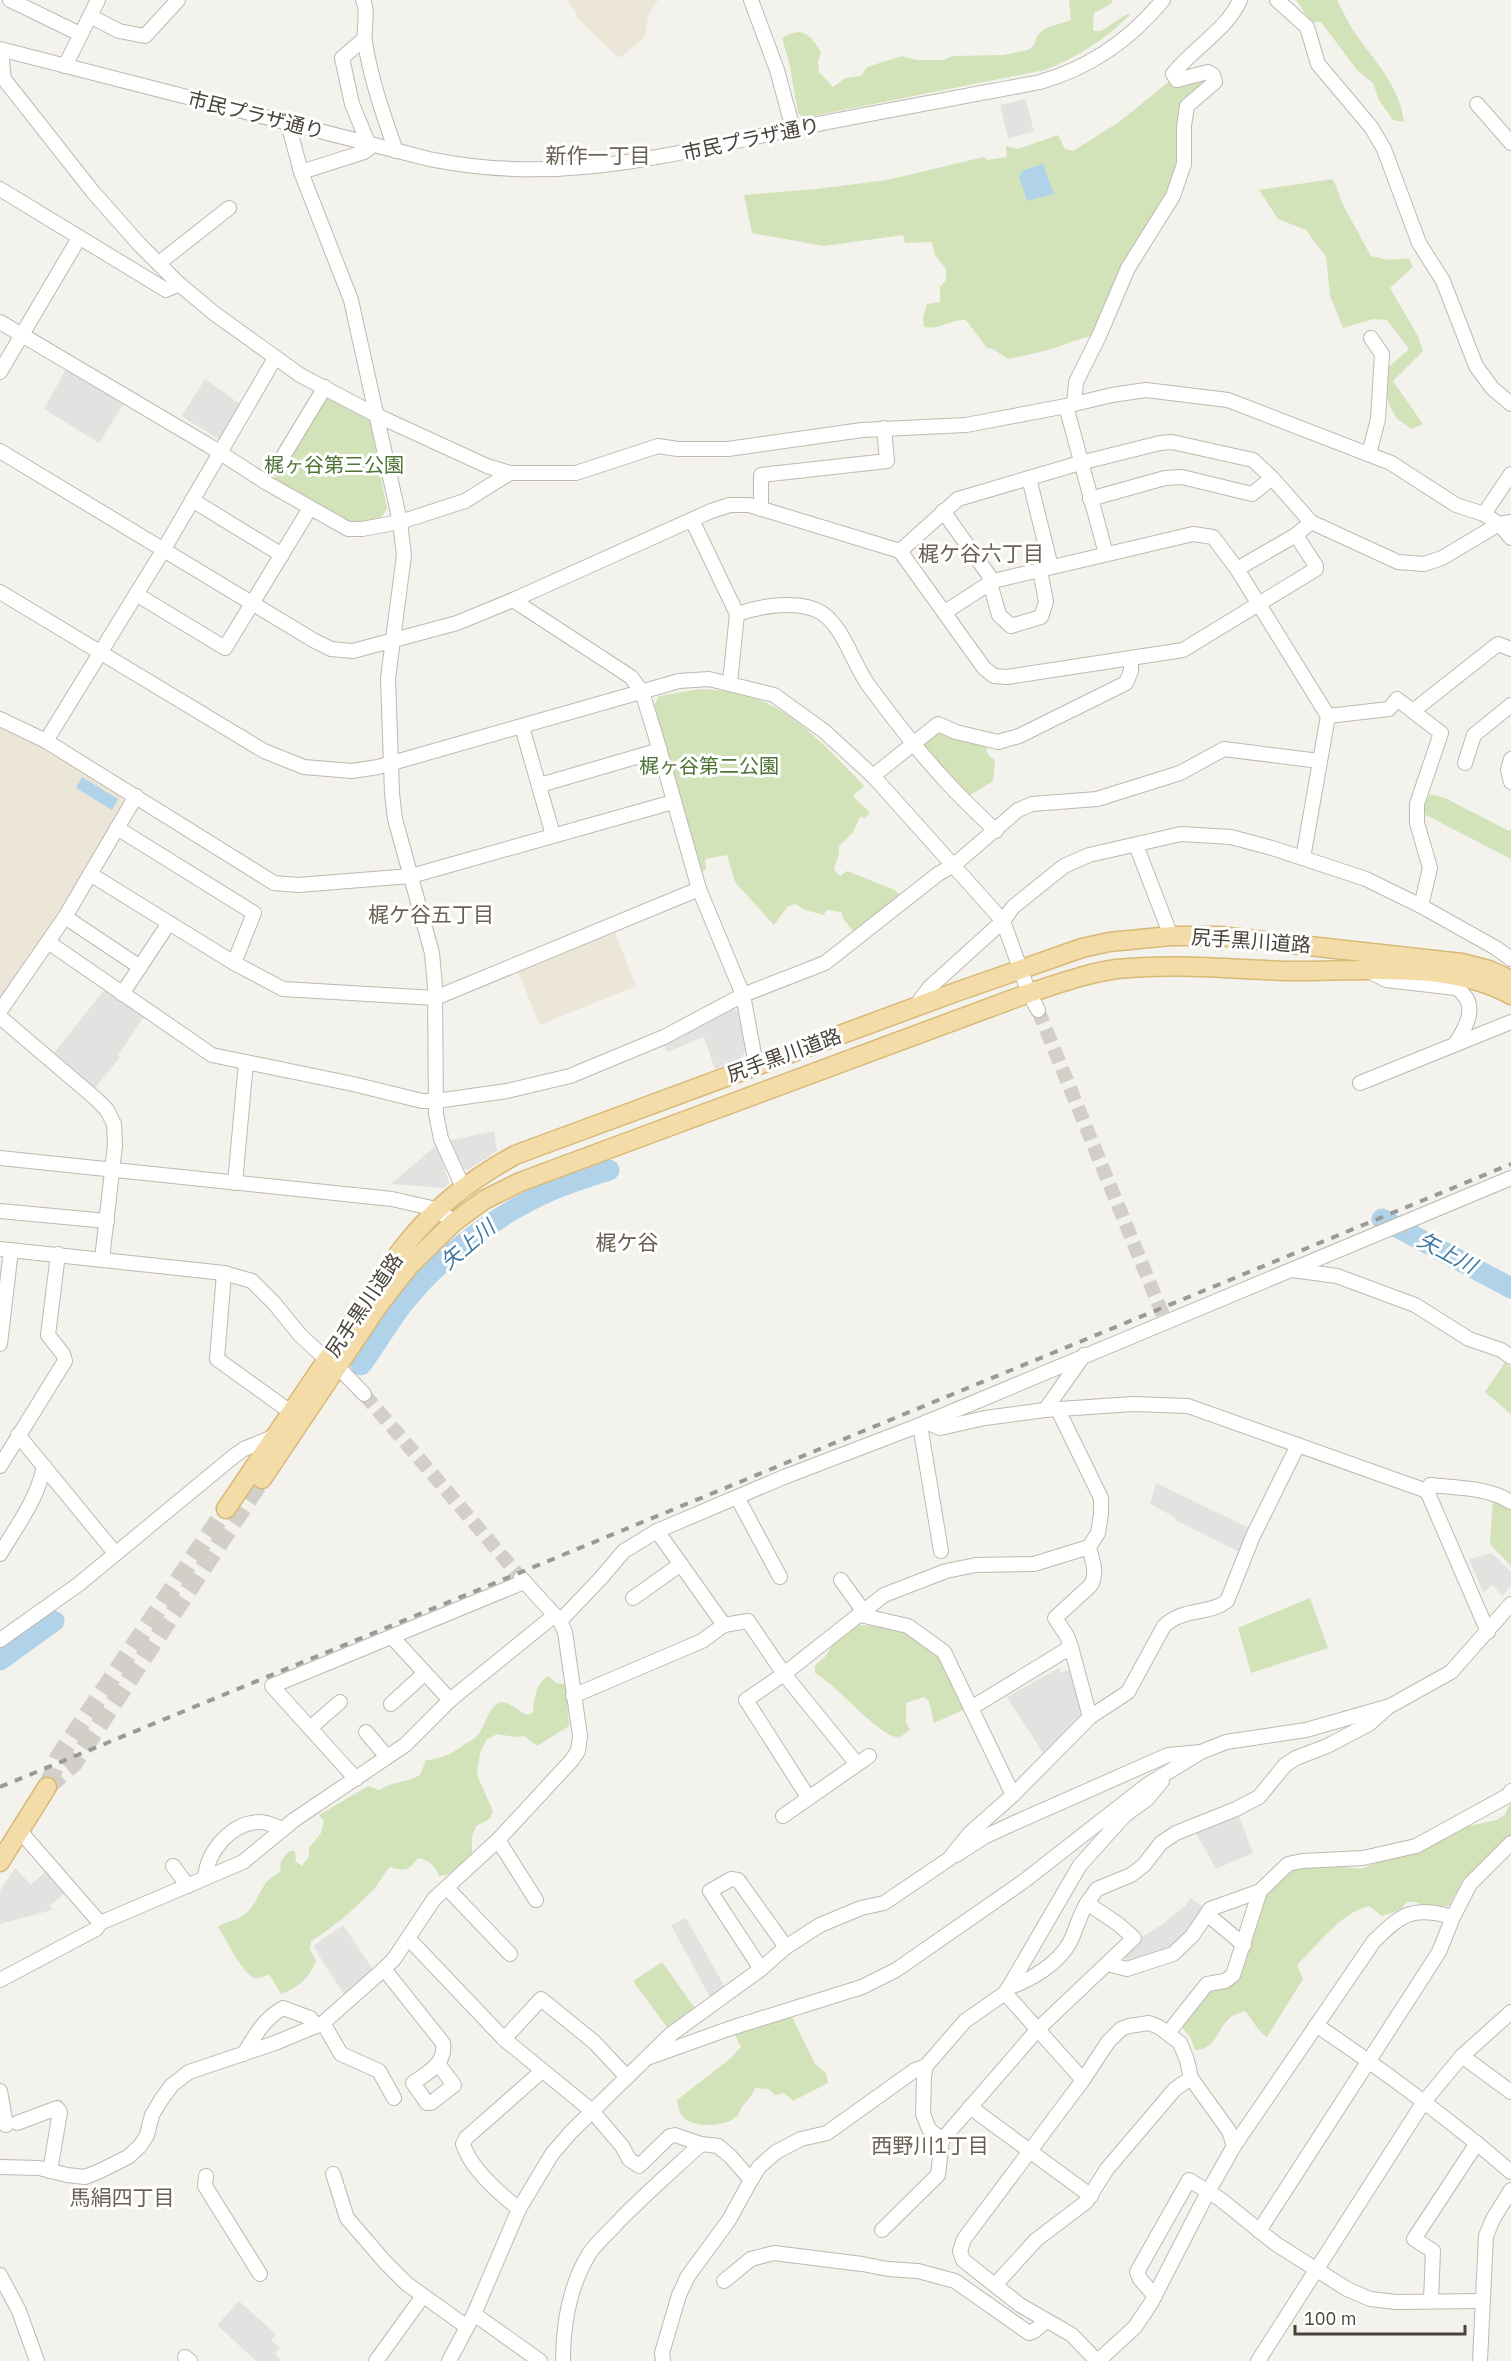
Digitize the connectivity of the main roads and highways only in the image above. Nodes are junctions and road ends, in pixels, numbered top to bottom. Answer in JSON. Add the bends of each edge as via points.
{"nodes":[{"id":1,"x":1511,"y":980,"type":"edge"},
{"id":2,"x":1511,"y":995,"type":"edge"},
{"id":3,"x":333,"y":1363,"type":"junction"},
{"id":4,"x":262,"y":1479,"type":"tunnel mouth"},
{"id":5,"x":226,"y":1509,"type":"tunnel mouth"},
{"id":6,"x":47,"y":1787,"type":"tunnel mouth"},
{"id":7,"x":0,"y":1862,"type":"edge"}],
"edges":[{"from":1,"to":3,"type":"main road","name":"尻手黒川道路","via":[[1462,963],[1220,936],[1171,936],[1082,948],[515,1155],[482,1173],[420,1225]]},
{"from":2,"to":3,"type":"main road","name":"尻手黒川道路","via":[[1458,976],[1410,971],[1197,966],[1115,969],[1029,993],[520,1182],[484,1200],[454,1222],[410,1265]]},
{"from":3,"to":4,"type":"main road","name":"尻手黒川道路"},
{"from":3,"to":5,"type":"main road","name":"尻手黒川道路","via":[[275,1436]]},
{"from":6,"to":7,"type":"main road"}]}
